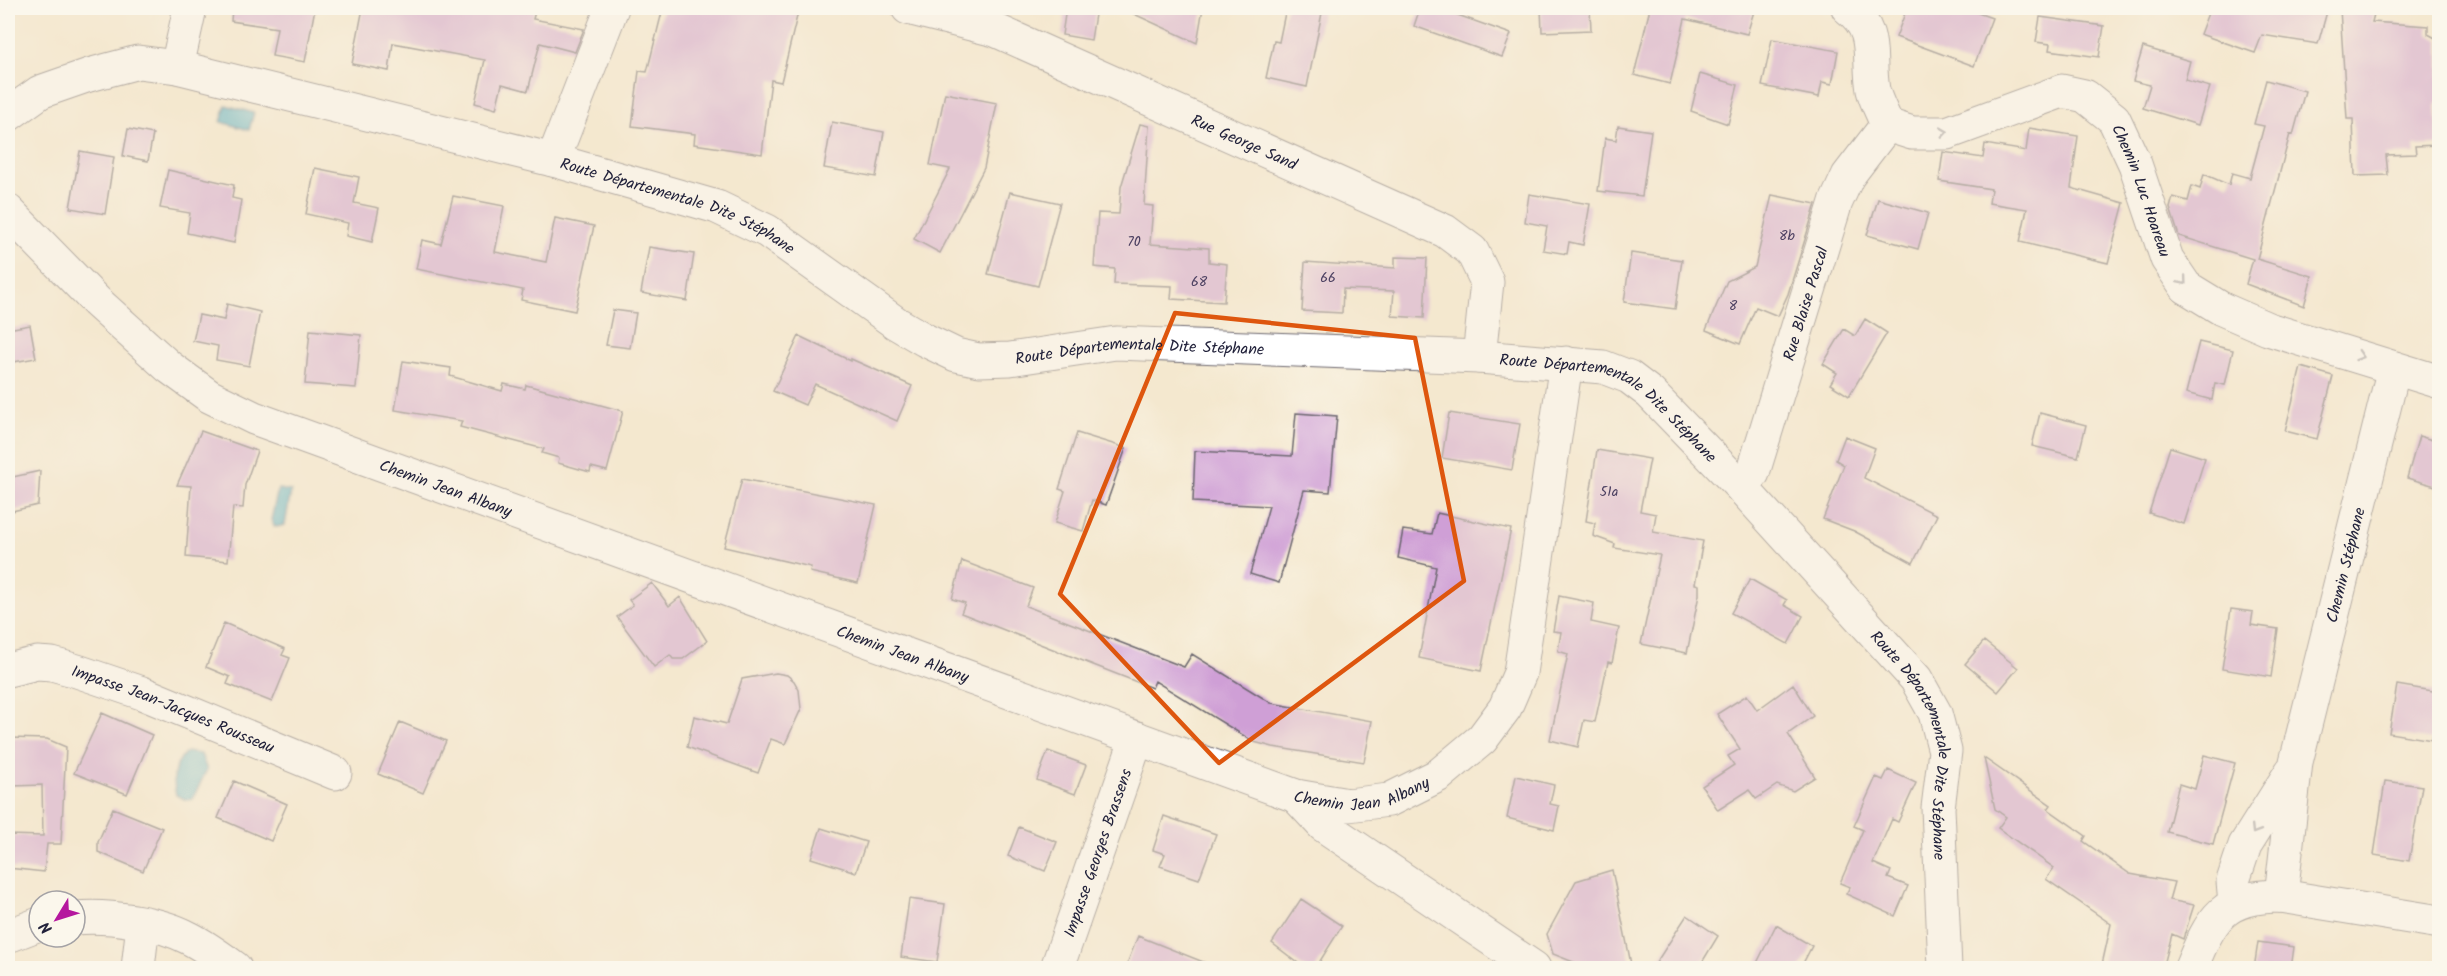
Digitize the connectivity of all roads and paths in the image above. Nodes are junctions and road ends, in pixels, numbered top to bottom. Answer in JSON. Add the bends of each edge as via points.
{"nodes":[{"id":1,"x":190,"y":8,"type":"edge"},
{"id":2,"x":612,"y":8,"type":"edge"},
{"id":3,"x":908,"y":8,"type":"edge"},
{"id":4,"x":1848,"y":8,"type":"edge"},
{"id":5,"x":177,"y":67,"type":"junction"},
{"id":6,"x":8,"y":115,"type":"edge"},
{"id":7,"x":1887,"y":125,"type":"junction"},
{"id":8,"x":553,"y":160,"type":"junction"},
{"id":9,"x":8,"y":211,"type":"edge"},
{"id":10,"x":1479,"y":357,"type":"junction"},
{"id":11,"x":1566,"y":363,"type":"junction"},
{"id":12,"x":2394,"y":368,"type":"junction"},
{"id":13,"x":2439,"y":382,"type":"edge"},
{"id":14,"x":1742,"y":488,"type":"junction"},
{"id":15,"x":8,"y":670,"type":"edge"},
{"id":16,"x":1137,"y":738,"type":"junction"},
{"id":17,"x":2296,"y":762,"type":"junction"},
{"id":18,"x":335,"y":773,"type":"dead end"},
{"id":19,"x":1296,"y":796,"type":"junction"},
{"id":20,"x":2282,"y":897,"type":"junction"},
{"id":21,"x":2235,"y":903,"type":"junction"},
{"id":22,"x":87,"y":917,"type":"edge"},
{"id":23,"x":2439,"y":922,"type":"edge"},
{"id":24,"x":143,"y":924,"type":"junction"},
{"id":25,"x":27,"y":929,"type":"edge"},
{"id":26,"x":8,"y":936,"type":"edge"},
{"id":27,"x":138,"y":969,"type":"edge"},
{"id":28,"x":235,"y":969,"type":"edge"},
{"id":29,"x":1057,"y":969,"type":"edge"},
{"id":30,"x":1534,"y":969,"type":"edge"},
{"id":31,"x":1945,"y":969,"type":"edge"},
{"id":32,"x":2191,"y":969,"type":"edge"}],
"edges":[{"from":1,"to":5,"type":"street"},
{"from":2,"to":8,"type":"street"},
{"from":3,"to":10,"type":"street","name":"Rue George Sand","via":[[995,30],[1445,231],[1472,251],[1487,282]]},
{"from":4,"to":7,"type":"street","via":[[1861,18],[1871,42],[1874,90]]},
{"from":5,"to":6,"type":"street","name":"Route Départementale Dite Stéphane","via":[[138,62],[89,75],[40,92]]},
{"from":5,"to":8,"type":"street","name":"Route Départementale Dite Stéphane"},
{"from":7,"to":12,"type":"street","name":"Chemin Luc Hoareau","one_way":true,"via":[[1912,133],[1947,133],[2062,91],[2085,96],[2114,119],[2135,164],[2167,259],[2186,287],[2222,309],[2268,329]]},
{"from":7,"to":14,"type":"street","name":"Rue Blaise Pascal","via":[[1848,176],[1836,202],[1753,473]]},
{"from":8,"to":10,"type":"street","name":"Route Départementale Dite Stéphane","via":[[717,207],[767,231],[925,340],[979,360],[1116,343]]},
{"from":9,"to":16,"type":"street","name":"Chemin Jean Albany","via":[[168,367],[209,396],[254,418]]},
{"from":10,"to":11,"type":"street","name":"Route Départementale Dite Stéphane"},
{"from":11,"to":14,"type":"street","name":"Route Départementale Dite Stéphane","via":[[1603,367],[1629,377],[1650,393]]},
{"from":11,"to":19,"type":"street","name":"Chemin Jean Albany","via":[[1521,673],[1505,708],[1482,739],[1439,775],[1389,800],[1348,805]]},
{"from":12,"to":13,"type":"street","name":"Chemin Luc Hoareau"},
{"from":12,"to":17,"type":"street","name":"Chemin Stéphane"},
{"from":14,"to":31,"type":"street","name":"Route Départementale Dite Stéphane","via":[[1916,679],[1935,713],[1945,751],[1938,808]]},
{"from":15,"to":18,"type":"street","name":"Impasse Jean-Jacques Rousseau","via":[[38,663],[77,671],[142,693]]},
{"from":16,"to":19,"type":"street","name":"Chemin Jean Albany"},
{"from":16,"to":29,"type":"street","name":"Impasse Georges Brassens"},
{"from":17,"to":20,"type":"street","name":"Chemin Stéphane"},
{"from":17,"to":21,"type":"street","name":"Chemin Stéphane","one_way":true,"via":[[2245,845],[2233,881]]},
{"from":19,"to":30,"type":"street","via":[[1323,825]]},
{"from":20,"to":21,"type":"street","via":[[2258,896]]},
{"from":20,"to":23,"type":"street"},
{"from":21,"to":32,"type":"street","via":[[2205,933]]},
{"from":22,"to":24,"type":"street"},
{"from":24,"to":27,"type":"street"},
{"from":24,"to":28,"type":"street","via":[[188,937]]},
{"from":25,"to":26,"type":"street"}]}
